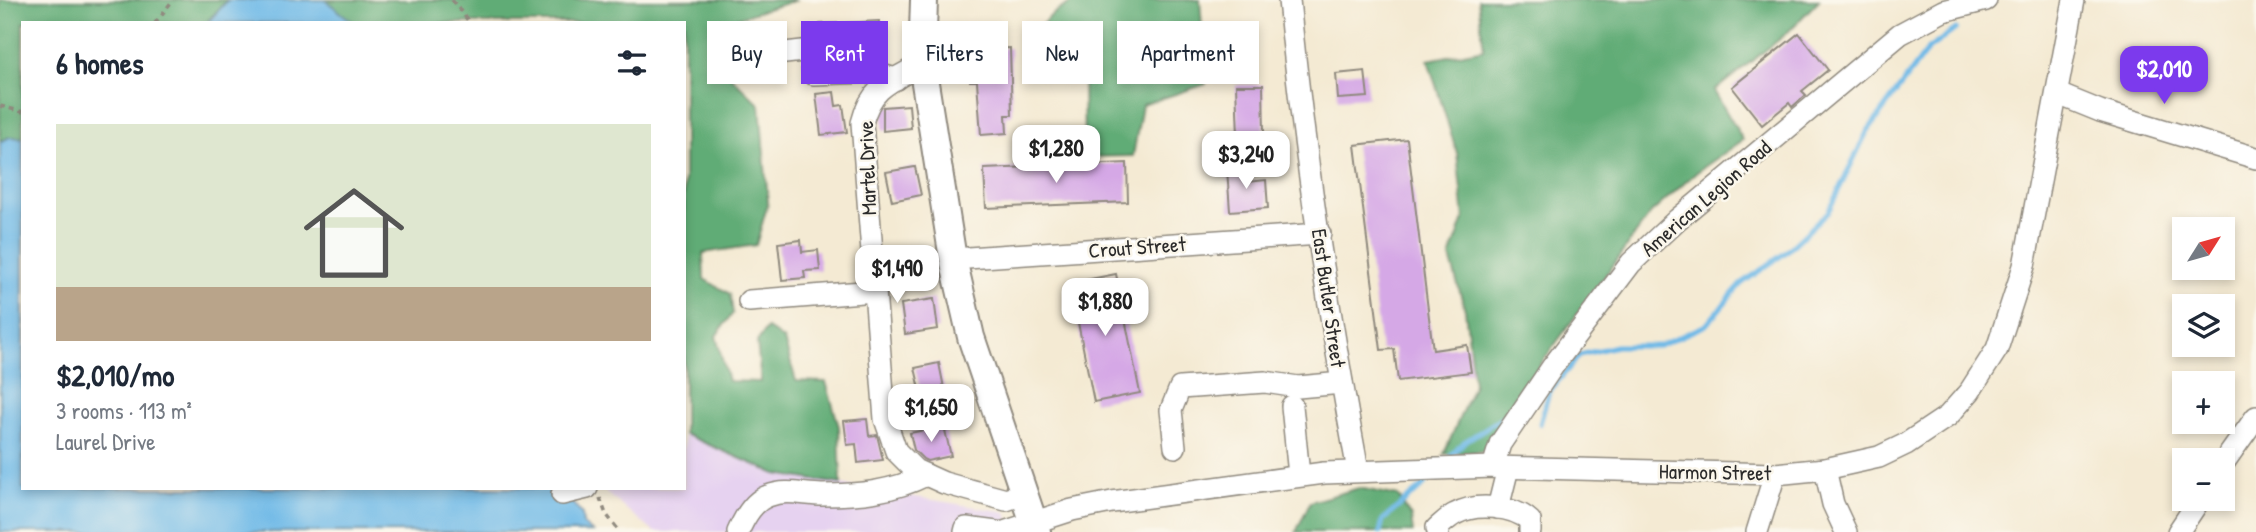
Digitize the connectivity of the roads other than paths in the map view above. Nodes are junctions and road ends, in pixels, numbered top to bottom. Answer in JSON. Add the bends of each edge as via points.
{"nodes":[{"id":1,"x":923,"y":0,"type":"edge"},
{"id":2,"x":1289,"y":0,"type":"edge"},
{"id":3,"x":1986,"y":0,"type":"edge"},
{"id":4,"x":2074,"y":0,"type":"edge"},
{"id":5,"x":923,"y":21,"type":"edge"},
{"id":6,"x":787,"y":53,"type":"edge"},
{"id":7,"x":902,"y":76,"type":"edge"},
{"id":8,"x":896,"y":79,"type":"junction"},
{"id":9,"x":925,"y":84,"type":"edge"},
{"id":10,"x":2058,"y":94,"type":"junction"},
{"id":11,"x":2256,"y":158,"type":"edge"},
{"id":12,"x":1320,"y":234,"type":"junction"},
{"id":13,"x":953,"y":259,"type":"junction"},
{"id":14,"x":875,"y":291,"type":"junction"},
{"id":15,"x":749,"y":301,"type":"dead end"},
{"id":16,"x":1342,"y":383,"type":"junction"},
{"id":17,"x":1292,"y":406,"type":"dead end"},
{"id":18,"x":2256,"y":417,"type":"edge"},
{"id":19,"x":1175,"y":447,"type":"dead end"},
{"id":20,"x":2234,"y":448,"type":"edge"},
{"id":21,"x":1500,"y":468,"type":"junction"},
{"id":22,"x":1825,"y":469,"type":"junction"},
{"id":23,"x":1358,"y":471,"type":"junction"},
{"id":24,"x":1774,"y":474,"type":"junction"},
{"id":25,"x":926,"y":475,"type":"junction"},
{"id":26,"x":1299,"y":475,"type":"junction"},
{"id":27,"x":579,"y":490,"type":"edge"},
{"id":28,"x":562,"y":494,"type":"dead end"},
{"id":29,"x":1023,"y":494,"type":"junction"},
{"id":30,"x":1498,"y":508,"type":"junction"},
{"id":31,"x":2192,"y":511,"type":"edge"},
{"id":32,"x":1035,"y":527,"type":"edge"},
{"id":33,"x":738,"y":532,"type":"edge"},
{"id":34,"x":965,"y":532,"type":"edge"},
{"id":35,"x":996,"y":532,"type":"edge"},
{"id":36,"x":1004,"y":532,"type":"edge"},
{"id":37,"x":1438,"y":532,"type":"edge"},
{"id":38,"x":1530,"y":532,"type":"edge"},
{"id":39,"x":1757,"y":532,"type":"edge"},
{"id":40,"x":1846,"y":532,"type":"edge"},
{"id":41,"x":2178,"y":532,"type":"edge"}],
"edges":[{"from":1,"to":5,"type":"main road"},
{"from":2,"to":12,"type":"street","name":"East Butler Street"},
{"from":3,"to":21,"type":"street","name":"American Legion Road","via":[[1943,11],[1900,34],[1631,263],[1500,444]]},
{"from":4,"to":10,"type":"street","name":"Harmon Street"},
{"from":6,"to":8,"type":"street","via":[[811,50],[813,74],[880,73]]},
{"from":7,"to":8,"type":"street","name":"Martel Drive"},
{"from":8,"to":14,"type":"street","name":"Martel Drive","via":[[878,89],[866,104],[862,123]]},
{"from":9,"to":13,"type":"main road"},
{"from":10,"to":11,"type":"street"},
{"from":10,"to":22,"type":"street","name":"Harmon Street","via":[[2021,277],[1997,349],[1982,374],[1948,416],[1906,444],[1879,457]]},
{"from":12,"to":13,"type":"street","name":"Crout Street"},
{"from":12,"to":16,"type":"street","name":"East Butler Street"},
{"from":13,"to":29,"type":"main road","via":[[971,337]]},
{"from":14,"to":15,"type":"street"},
{"from":14,"to":25,"type":"street","name":"Martel Drive","via":[[885,419],[896,451]]},
{"from":16,"to":19,"type":"street","via":[[1180,388],[1171,410]]},
{"from":16,"to":23,"type":"street","name":"East Butler Street"},
{"from":17,"to":26,"type":"street"},
{"from":18,"to":20,"type":"street"},
{"from":21,"to":23,"type":"street","name":"Harmon Street"},
{"from":21,"to":24,"type":"street","name":"Harmon Street"},
{"from":21,"to":30,"type":"street","name":"American Legion Road"},
{"from":22,"to":24,"type":"street","name":"Harmon Street"},
{"from":22,"to":40,"type":"street"},
{"from":23,"to":26,"type":"street","name":"Harmon Street"},
{"from":24,"to":39,"type":"street"},
{"from":25,"to":29,"type":"street","name":"Martel Drive","via":[[1006,500]]},
{"from":25,"to":33,"type":"street","via":[[899,488],[859,494],[784,492],[766,496],[751,509]]},
{"from":26,"to":32,"type":"street","name":"Harmon Street","via":[[1112,502]]},
{"from":27,"to":28,"type":"street"},
{"from":29,"to":32,"type":"main road"},
{"from":30,"to":37,"type":"street","via":[[1457,513],[1437,528]]},
{"from":30,"to":38,"type":"street","via":[[1520,512],[1530,522]]},
{"from":31,"to":41,"type":"street"},
{"from":32,"to":36,"type":"street","name":"Harmon Street"},
{"from":34,"to":35,"type":"street","via":[[966,528]]}]}
